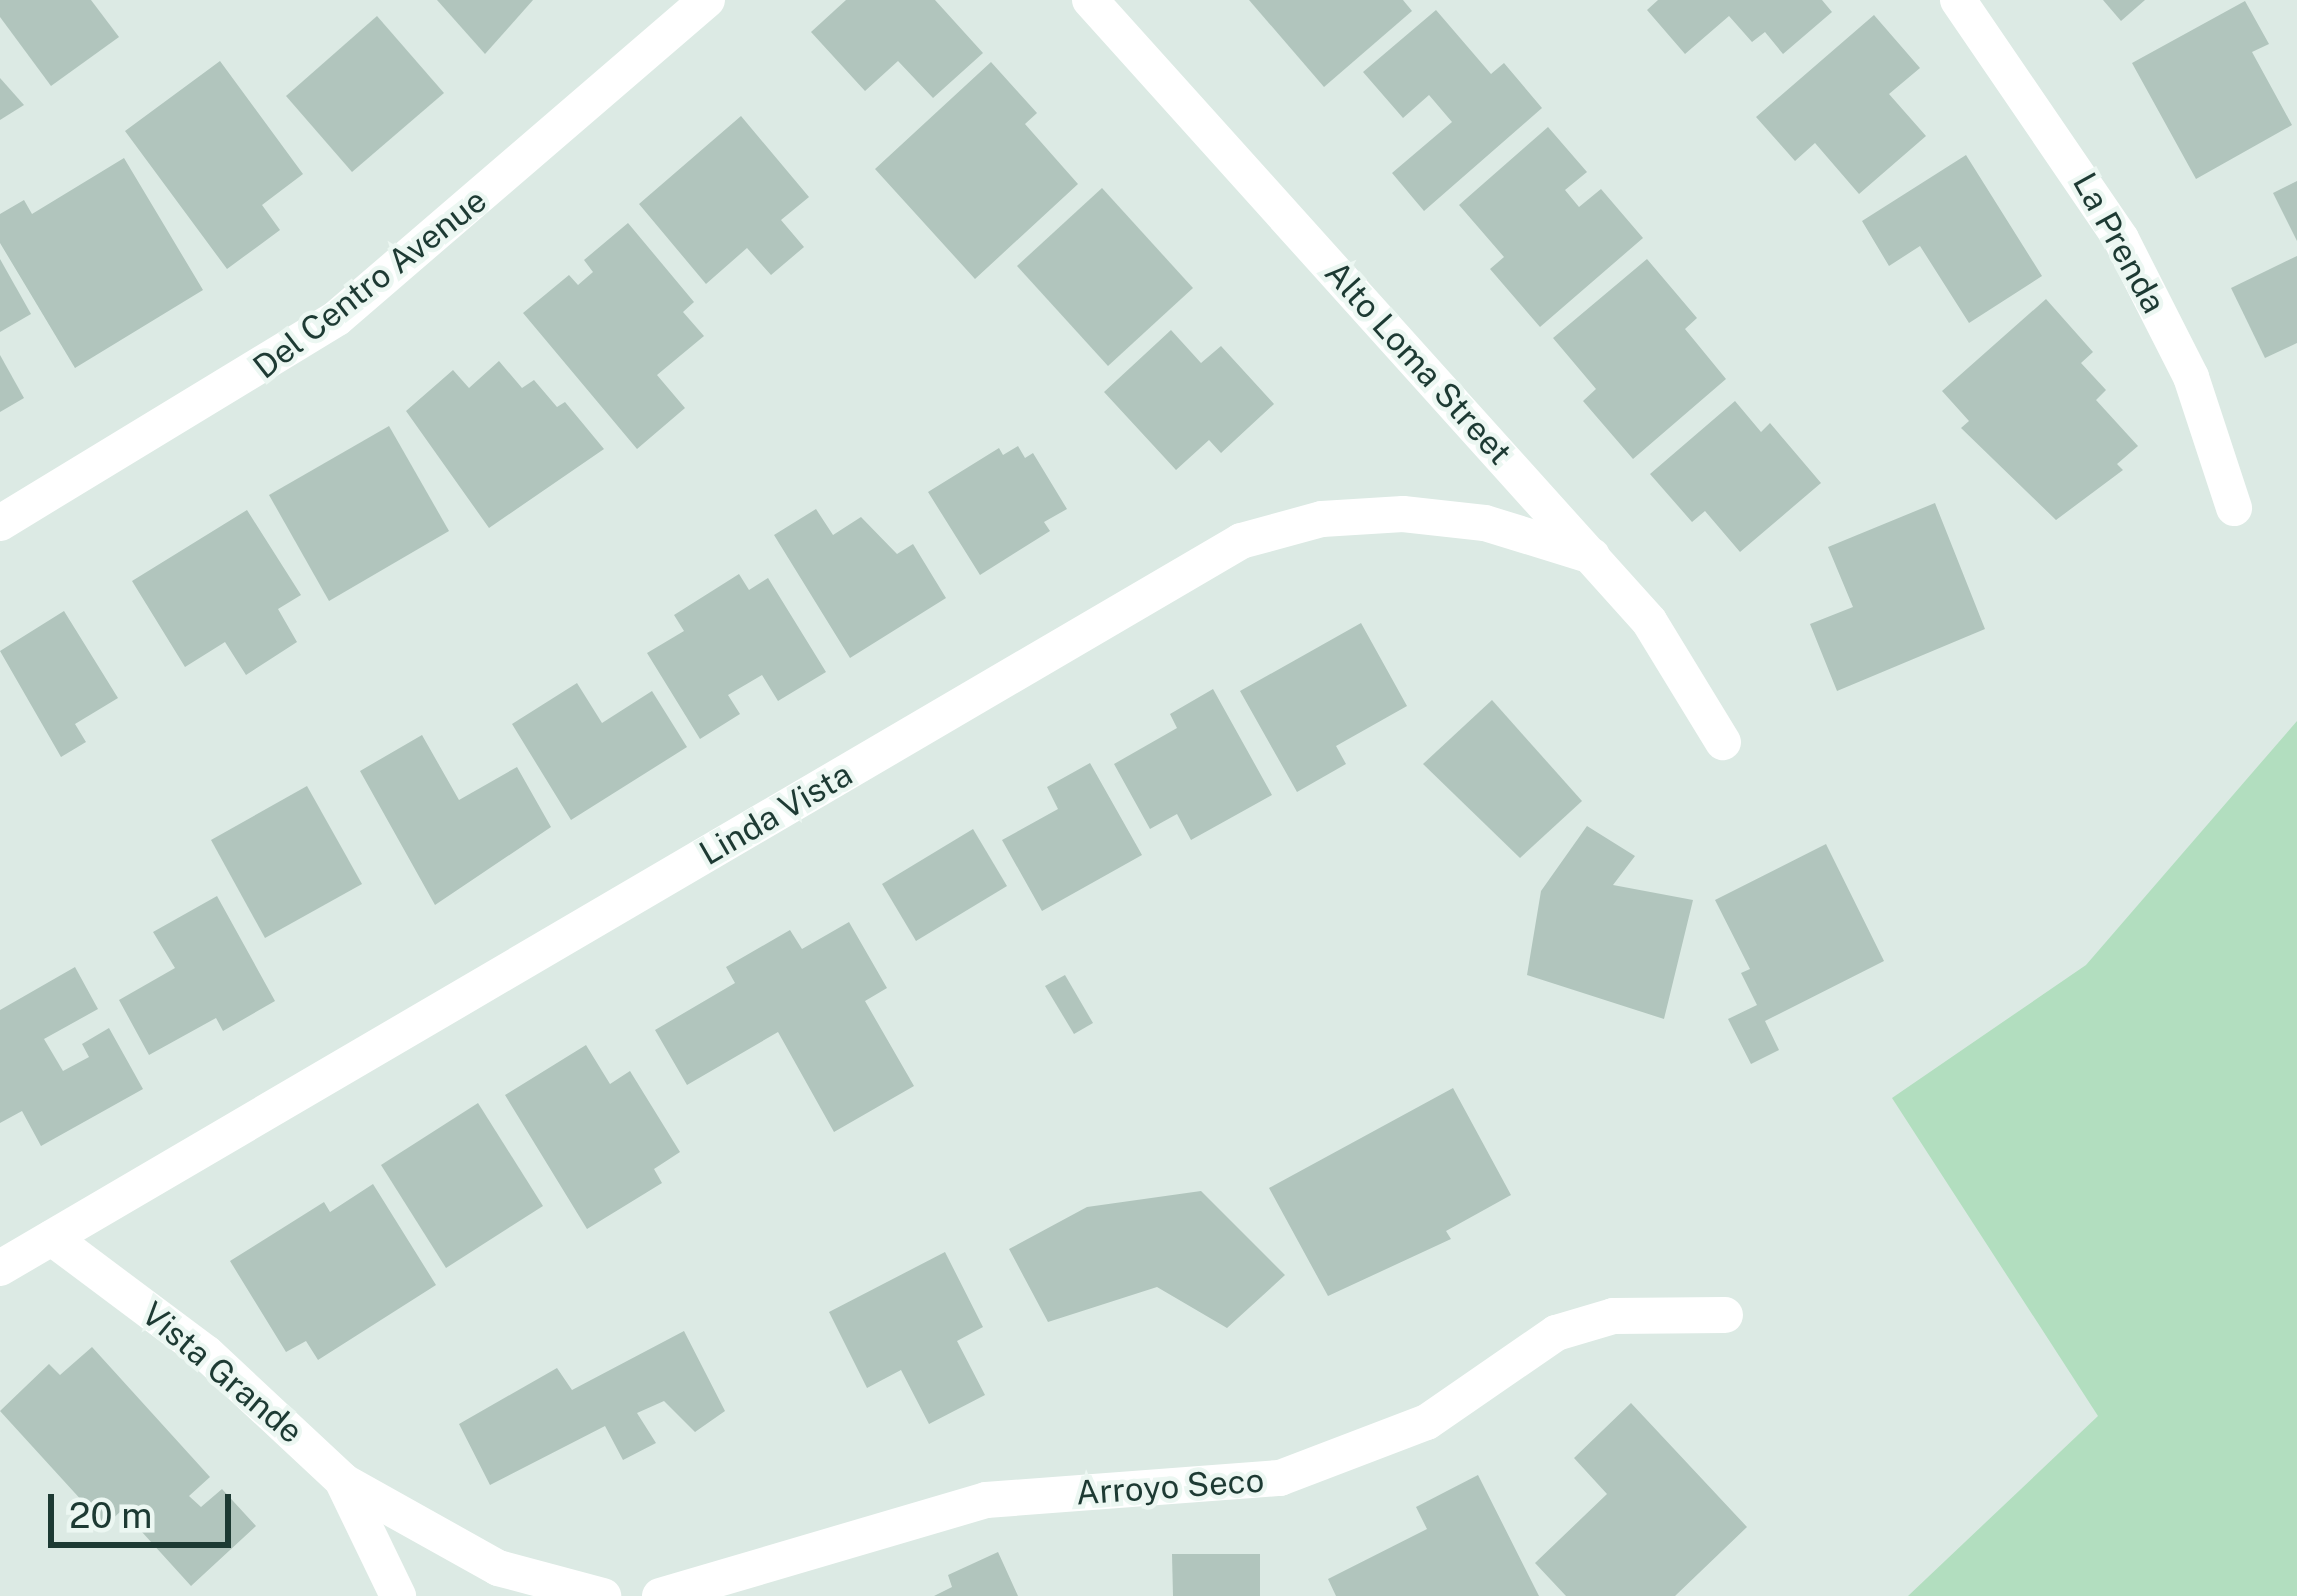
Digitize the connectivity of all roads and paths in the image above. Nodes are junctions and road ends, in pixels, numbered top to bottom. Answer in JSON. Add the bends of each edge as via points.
{"nodes":[{"id":1,"x":706,"y":0,"type":"edge"},
{"id":2,"x":1090,"y":0,"type":"edge"},
{"id":3,"x":1958,"y":0,"type":"edge"},
{"id":4,"x":2234,"y":508,"type":"dead end"},
{"id":5,"x":0,"y":523,"type":"edge"},
{"id":6,"x":1592,"y":556,"type":"junction"},
{"id":7,"x":1723,"y":742,"type":"dead end"},
{"id":8,"x":52,"y":1238,"type":"junction"},
{"id":9,"x":0,"y":1268,"type":"edge"},
{"id":10,"x":1725,"y":1315,"type":"dead end"},
{"id":11,"x":342,"y":1480,"type":"junction"},
{"id":12,"x":398,"y":1596,"type":"edge"},
{"id":13,"x":603,"y":1596,"type":"edge"},
{"id":14,"x":660,"y":1596,"type":"edge"}],
"edges":[{"from":1,"to":5,"type":"street","name":"Del Centro Avenue","via":[[337,318]]},
{"from":2,"to":6,"type":"street","name":"Alto Loma Street"},
{"from":3,"to":4,"type":"street","name":"La Prenda","via":[[2034,98],[2121,239],[2192,376]]},
{"from":6,"to":7,"type":"street","name":"Alto Loma Street","via":[[1649,621]]},
{"from":6,"to":8,"type":"street","name":"Linda Vista","via":[[1485,523],[1403,514],[1322,519],[1241,542]]},
{"from":8,"to":9,"type":"street","name":"Linda Vista"},
{"from":8,"to":11,"type":"street","name":"Vista Grande","via":[[206,1353]]},
{"from":10,"to":14,"type":"street","name":"Arroyo Seco","via":[[1613,1316],[1556,1333],[1427,1421],[1280,1478],[986,1500]]},
{"from":11,"to":12,"type":"street","name":"Vista Grande"},
{"from":11,"to":13,"type":"street","via":[[498,1568]]}]}
